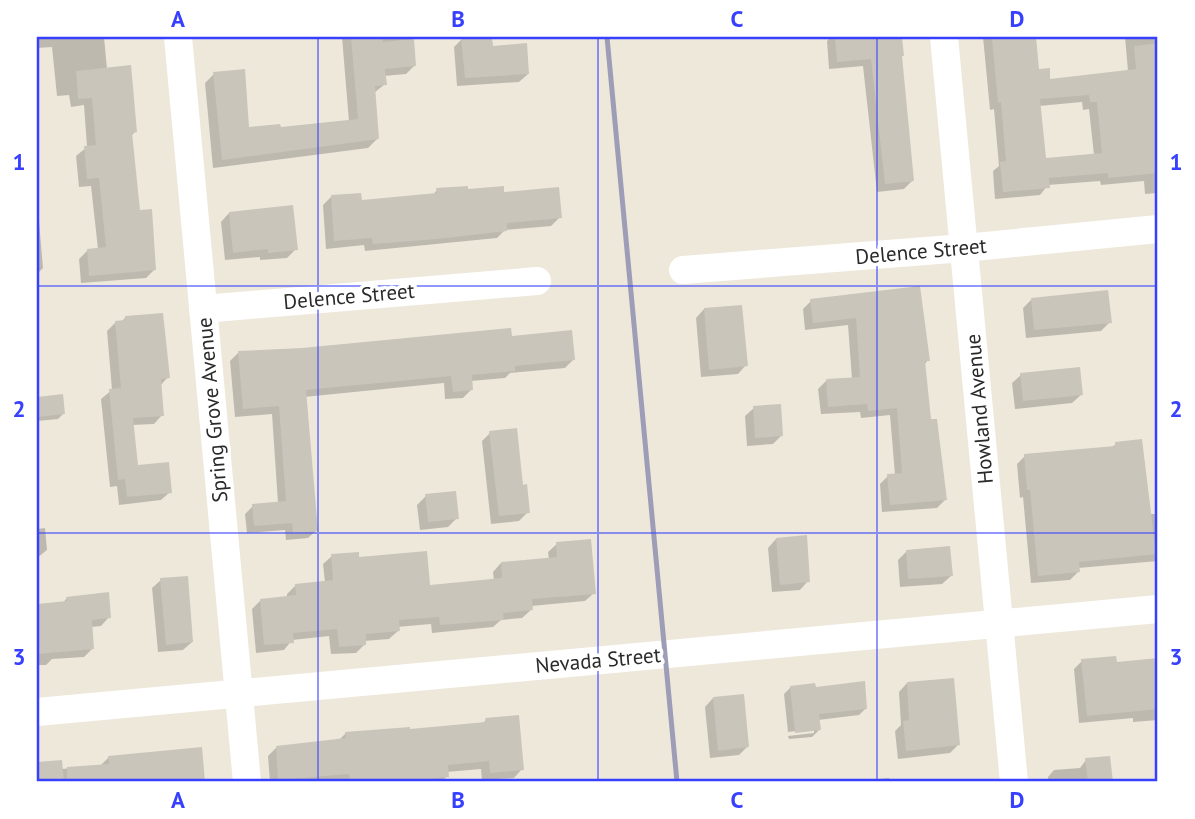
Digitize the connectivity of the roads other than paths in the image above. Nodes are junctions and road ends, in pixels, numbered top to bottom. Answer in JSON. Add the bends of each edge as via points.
{"nodes":[{"id":1,"x":178,"y":37,"type":"edge"},
{"id":2,"x":944,"y":37,"type":"edge"},
{"id":3,"x":1158,"y":229,"type":"edge"},
{"id":4,"x":964,"y":248,"type":"junction"},
{"id":5,"x":683,"y":270,"type":"dead end"},
{"id":6,"x":537,"y":281,"type":"dead end"},
{"id":7,"x":203,"y":309,"type":"junction"},
{"id":8,"x":1158,"y":608,"type":"edge"},
{"id":9,"x":999,"y":624,"type":"junction"},
{"id":10,"x":238,"y":693,"type":"junction"},
{"id":11,"x":37,"y":712,"type":"edge"},
{"id":12,"x":247,"y":782,"type":"edge"},
{"id":13,"x":1014,"y":782,"type":"edge"}],
"edges":[{"from":1,"to":7,"type":"street","name":"Spring Grove Avenue"},
{"from":2,"to":4,"type":"street","name":"Howland Avenue"},
{"from":3,"to":4,"type":"street","name":"Delence Street"},
{"from":4,"to":5,"type":"street","name":"Delence Street"},
{"from":4,"to":9,"type":"street","name":"Howland Avenue"},
{"from":6,"to":7,"type":"street","name":"Delence Street"},
{"from":7,"to":10,"type":"street","name":"Spring Grove Avenue"},
{"from":8,"to":9,"type":"street","name":"Nevada Street"},
{"from":9,"to":10,"type":"street","name":"Nevada Street"},
{"from":9,"to":13,"type":"street","name":"Howland Avenue"},
{"from":10,"to":11,"type":"street","name":"Nevada Street"},
{"from":10,"to":12,"type":"street","name":"Spring Grove Avenue"}]}
